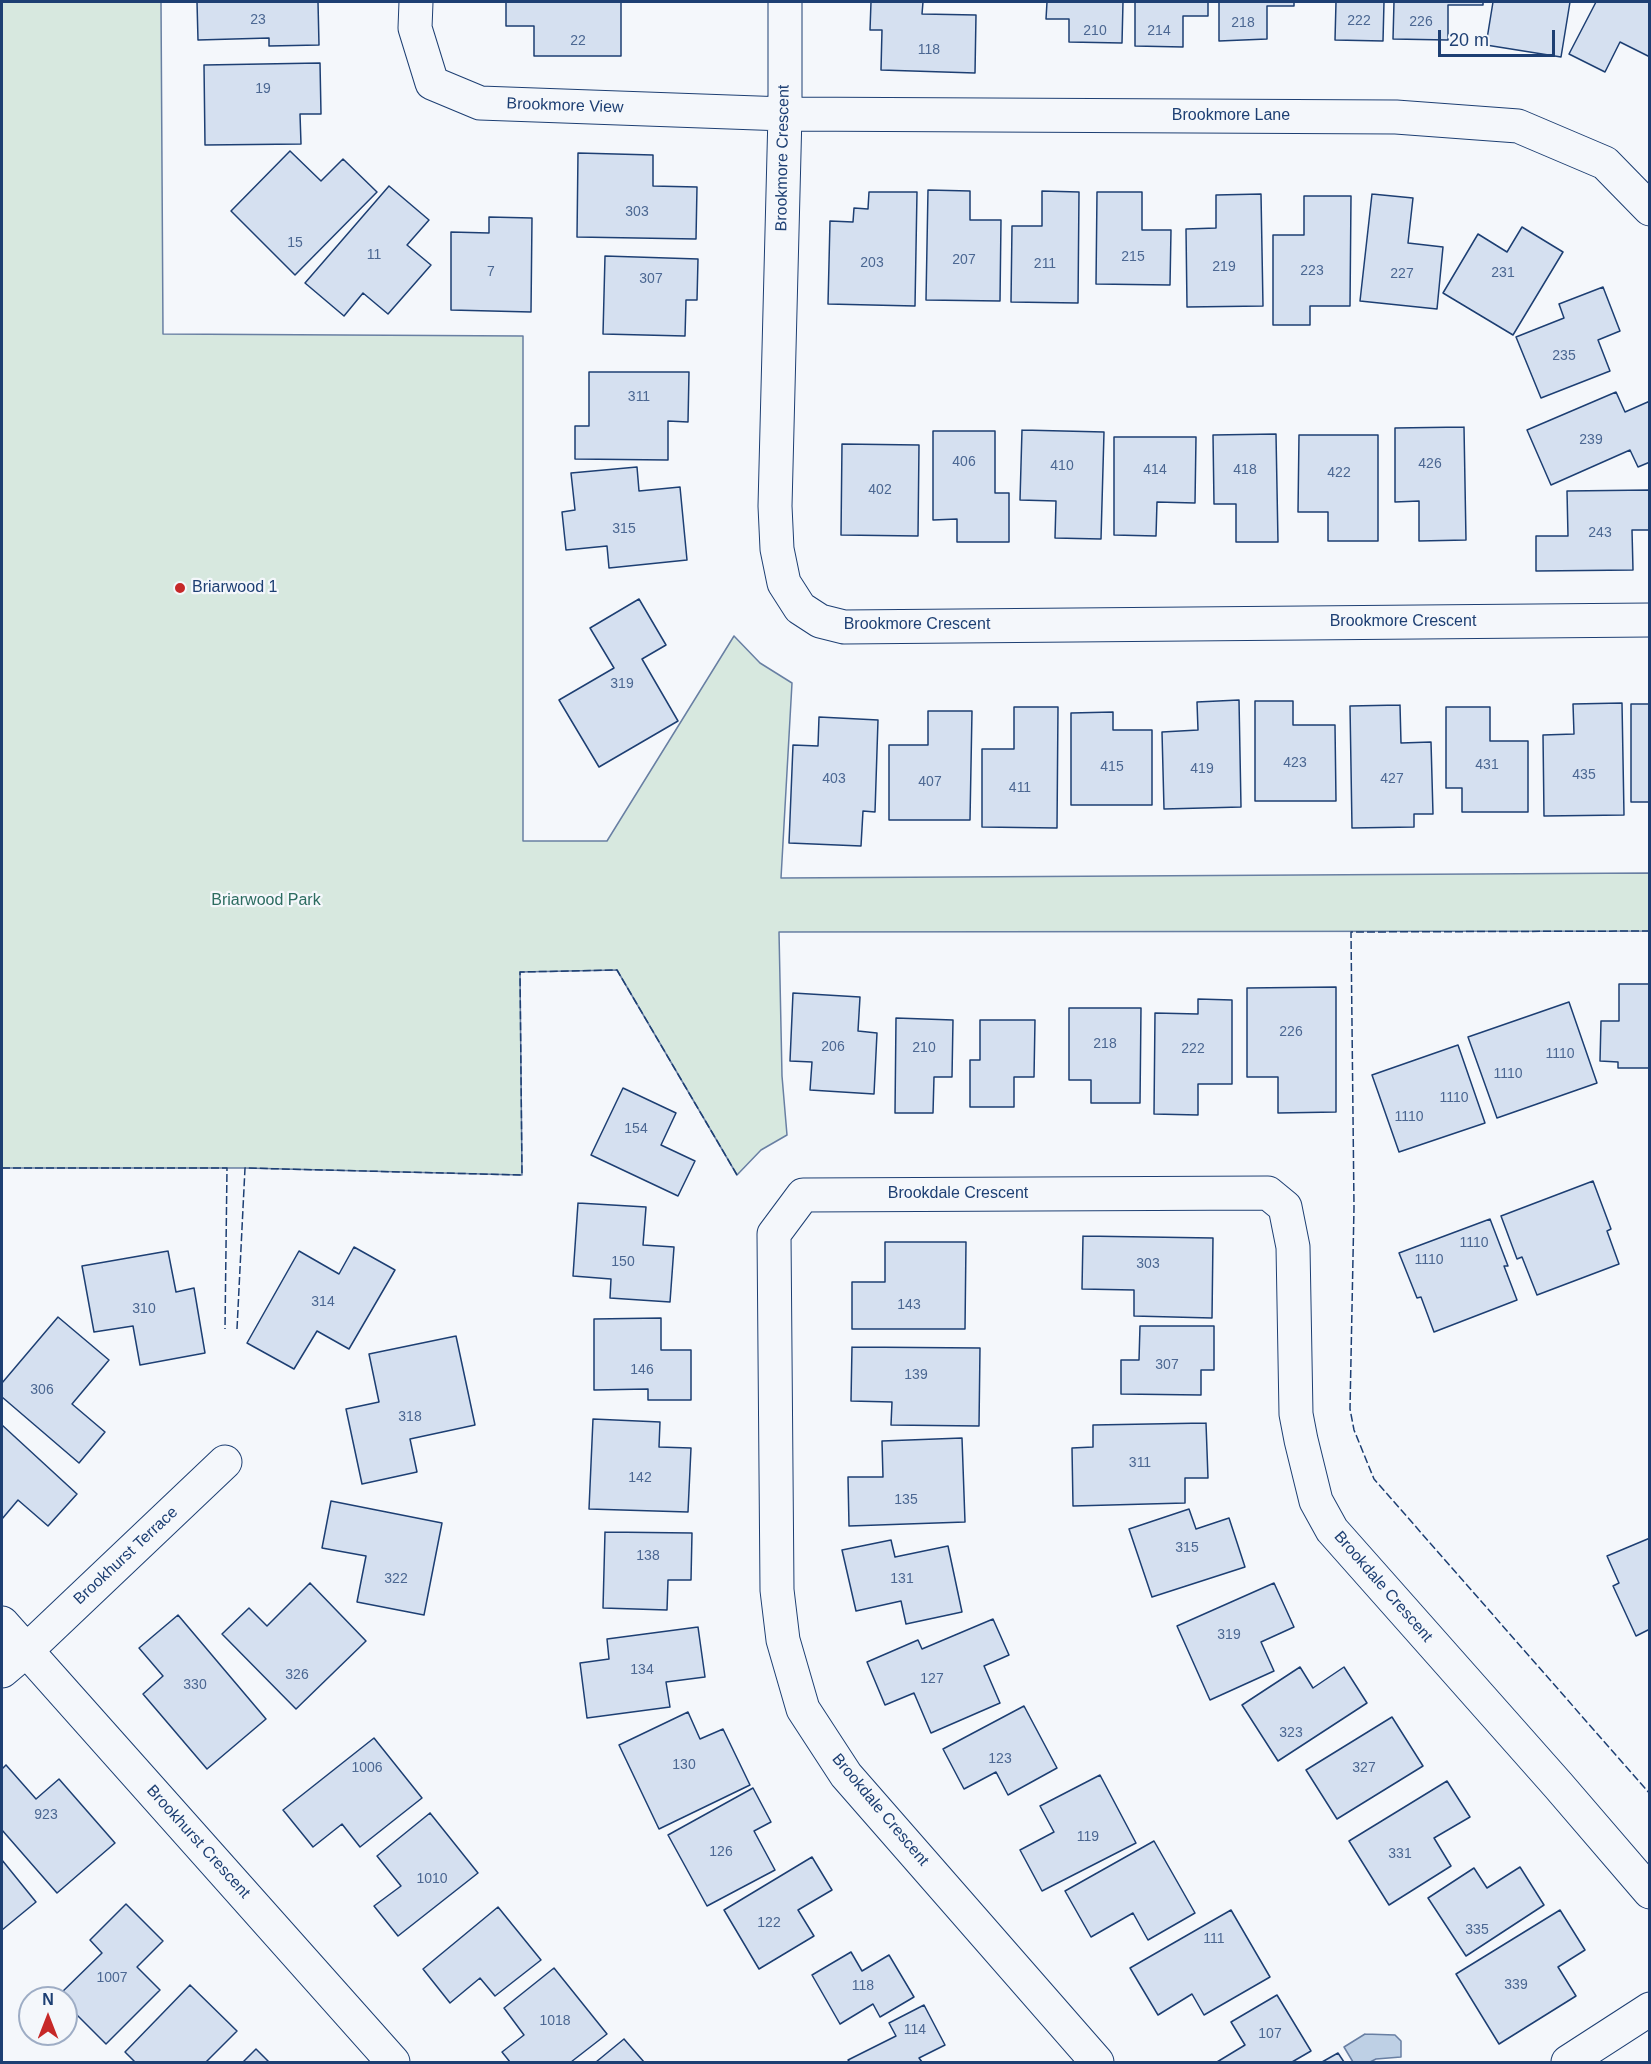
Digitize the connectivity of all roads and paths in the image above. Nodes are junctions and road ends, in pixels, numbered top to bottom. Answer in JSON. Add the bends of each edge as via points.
{"nodes":[{"id":1,"x":416,"y":2,"type":"edge"},
{"id":2,"x":785,"y":2,"type":"edge"},
{"id":3,"x":785,"y":114,"type":"junction"},
{"id":4,"x":1650,"y":209,"type":"edge"},
{"id":5,"x":1650,"y":620,"type":"edge"},
{"id":6,"x":225,"y":1462,"type":"dead end"},
{"id":7,"x":2,"y":1623,"type":"edge"},
{"id":8,"x":27,"y":1650,"type":"junction"},
{"id":9,"x":2,"y":1671,"type":"edge"},
{"id":10,"x":1650,"y":1892,"type":"edge"},
{"id":11,"x":1650,"y":2009,"type":"edge"},
{"id":12,"x":393,"y":2062,"type":"edge"},
{"id":13,"x":1097,"y":2062,"type":"edge"},
{"id":14,"x":1568,"y":2062,"type":"edge"}],
"edges":[{"from":1,"to":3,"type":"street","name":"Brookmore View","via":[[415,28],[432,83],[480,103]]},
{"from":2,"to":3,"type":"street","name":"Brookmore Crescent"},
{"from":3,"to":4,"type":"street","name":"Brookmore Lane","via":[[1396,117],[1518,126],[1605,163]]},
{"from":3,"to":5,"type":"street","name":"Brookmore Crescent","via":[[777,549],[784,583],[800,608],[820,621],[844,627]]},
{"from":6,"to":8,"type":"street","name":"Brookhurst Terrace"},
{"from":7,"to":8,"type":"street","name":"Brookhurst Crescent"},
{"from":8,"to":9,"type":"street","name":"Brookhurst Terrace"},
{"from":8,"to":12,"type":"street","name":"Brookhurst Crescent"},
{"from":10,"to":13,"type":"street","name":"Brookdale Crescent","via":[[1332,1530],[1316,1501],[1296,1413],[1293,1247],[1285,1207],[1268,1193],[803,1195],[774,1234],[777,1590],[783,1640],[803,1709],[846,1775]]},
{"from":11,"to":14,"type":"street"}]}
